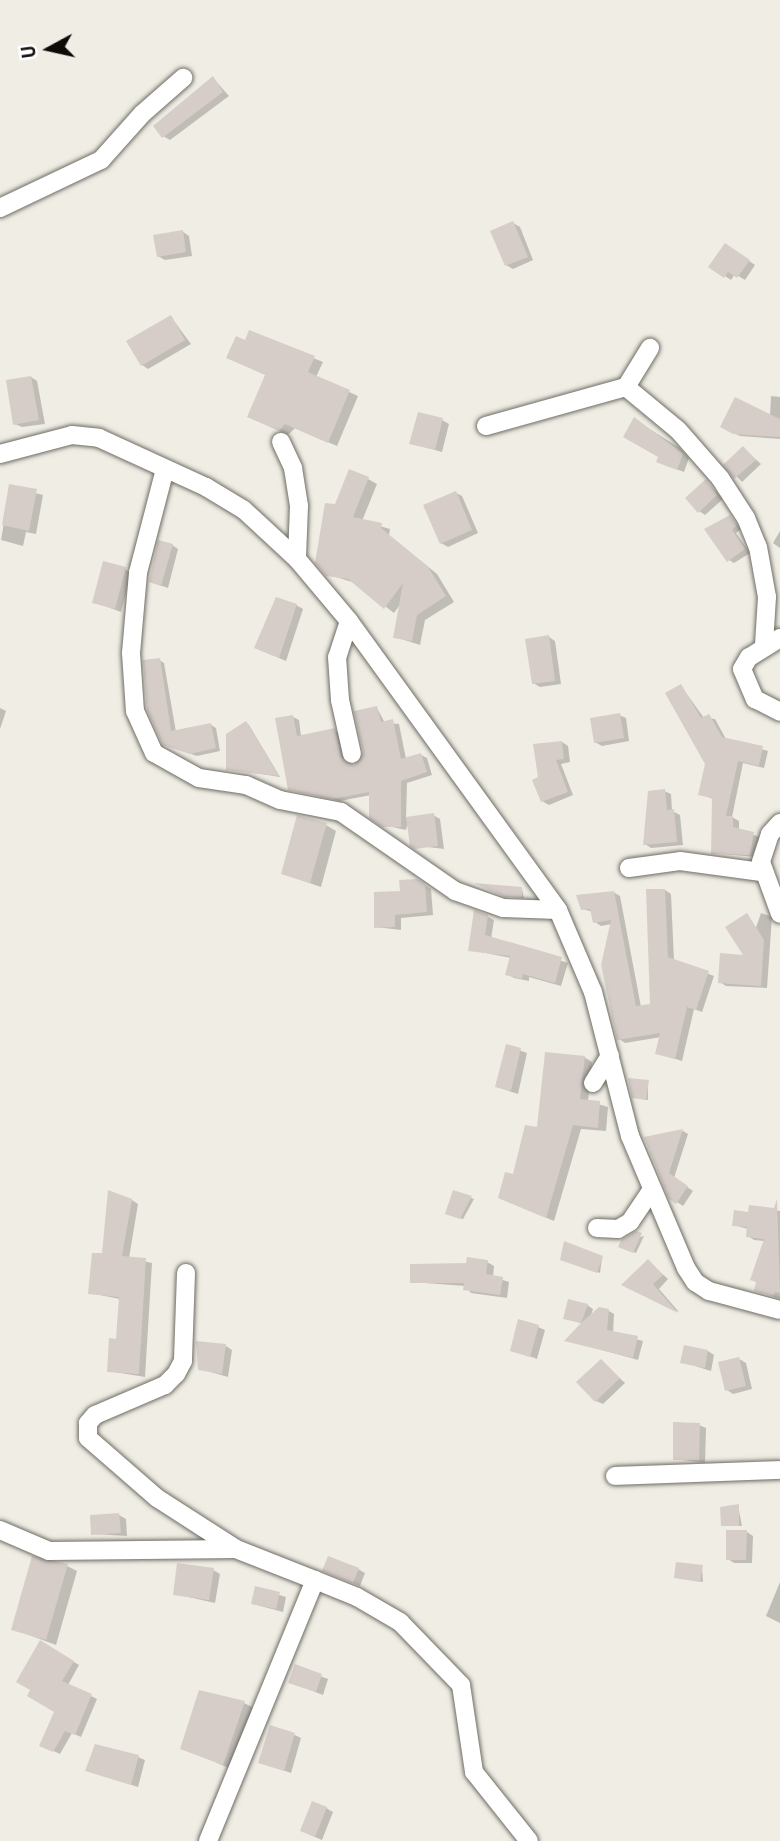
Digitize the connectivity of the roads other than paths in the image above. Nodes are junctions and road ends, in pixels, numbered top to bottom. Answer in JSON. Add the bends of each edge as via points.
{"nodes":[{"id":1,"x":183,"y":78,"type":"dead end"},
{"id":2,"x":0,"y":208,"type":"edge"},
{"id":3,"x":650,"y":348,"type":"dead end"},
{"id":4,"x":626,"y":387,"type":"junction"},
{"id":5,"x":486,"y":426,"type":"dead end"},
{"id":6,"x":281,"y":442,"type":"dead end"},
{"id":7,"x":0,"y":454,"type":"edge"},
{"id":8,"x":165,"y":469,"type":"junction"},
{"id":9,"x":297,"y":559,"type":"junction"},
{"id":10,"x":349,"y":621,"type":"junction"},
{"id":11,"x":772,"y":641,"type":"edge"},
{"id":12,"x":780,"y":712,"type":"edge"},
{"id":13,"x":352,"y":754,"type":"dead end"},
{"id":14,"x":780,"y":823,"type":"edge"},
{"id":15,"x":629,"y":868,"type":"dead end"},
{"id":16,"x":761,"y":873,"type":"junction"},
{"id":17,"x":558,"y":910,"type":"junction"},
{"id":18,"x":780,"y":914,"type":"edge"},
{"id":19,"x":610,"y":1056,"type":"junction"},
{"id":20,"x":593,"y":1083,"type":"dead end"},
{"id":21,"x":650,"y":1192,"type":"junction"},
{"id":22,"x":597,"y":1228,"type":"dead end"},
{"id":23,"x":186,"y":1273,"type":"dead end"},
{"id":24,"x":780,"y":1310,"type":"edge"},
{"id":25,"x":780,"y":1470,"type":"edge"},
{"id":26,"x":615,"y":1476,"type":"dead end"},
{"id":27,"x":0,"y":1530,"type":"edge"},
{"id":28,"x":236,"y":1549,"type":"junction"},
{"id":29,"x":315,"y":1580,"type":"junction"},
{"id":30,"x":208,"y":1841,"type":"edge"},
{"id":31,"x":529,"y":1841,"type":"edge"}],
"edges":[{"from":1,"to":2,"type":"street","via":[[142,114],[101,160]]},
{"from":3,"to":4,"type":"street"},
{"from":4,"to":5,"type":"street"},
{"from":4,"to":11,"type":"street","via":[[678,430],[720,478],[746,518],[758,547]]},
{"from":6,"to":9,"type":"street","via":[[293,468],[299,506]]},
{"from":7,"to":8,"type":"street","via":[[72,435],[99,438]]},
{"from":8,"to":9,"type":"street","via":[[244,510]]},
{"from":8,"to":17,"type":"street","via":[[138,573],[131,653],[135,710],[155,753],[199,778],[246,785],[280,800],[341,813],[455,891],[503,908]]},
{"from":9,"to":10,"type":"street"},
{"from":10,"to":13,"type":"street","via":[[337,657],[340,700]]},
{"from":10,"to":17,"type":"street"},
{"from":11,"to":12,"type":"street","via":[[749,657],[743,679],[755,699]]},
{"from":14,"to":16,"type":"street","via":[[770,834]]},
{"from":15,"to":16,"type":"street","via":[[680,861]]},
{"from":16,"to":18,"type":"street"},
{"from":17,"to":19,"type":"street","via":[[579,950]]},
{"from":19,"to":20,"type":"street"},
{"from":19,"to":21,"type":"street"},
{"from":21,"to":22,"type":"street","via":[[630,1222],[618,1228]]},
{"from":21,"to":24,"type":"street","via":[[695,1282]]},
{"from":23,"to":28,"type":"street","via":[[183,1361],[176,1374],[165,1385],[95,1415],[88,1423],[88,1438],[157,1498]]},
{"from":25,"to":26,"type":"street"},
{"from":27,"to":28,"type":"street","via":[[50,1550]]},
{"from":28,"to":29,"type":"street"},
{"from":29,"to":30,"type":"street"},
{"from":29,"to":31,"type":"street","via":[[400,1622],[461,1685],[474,1772]]}]}
